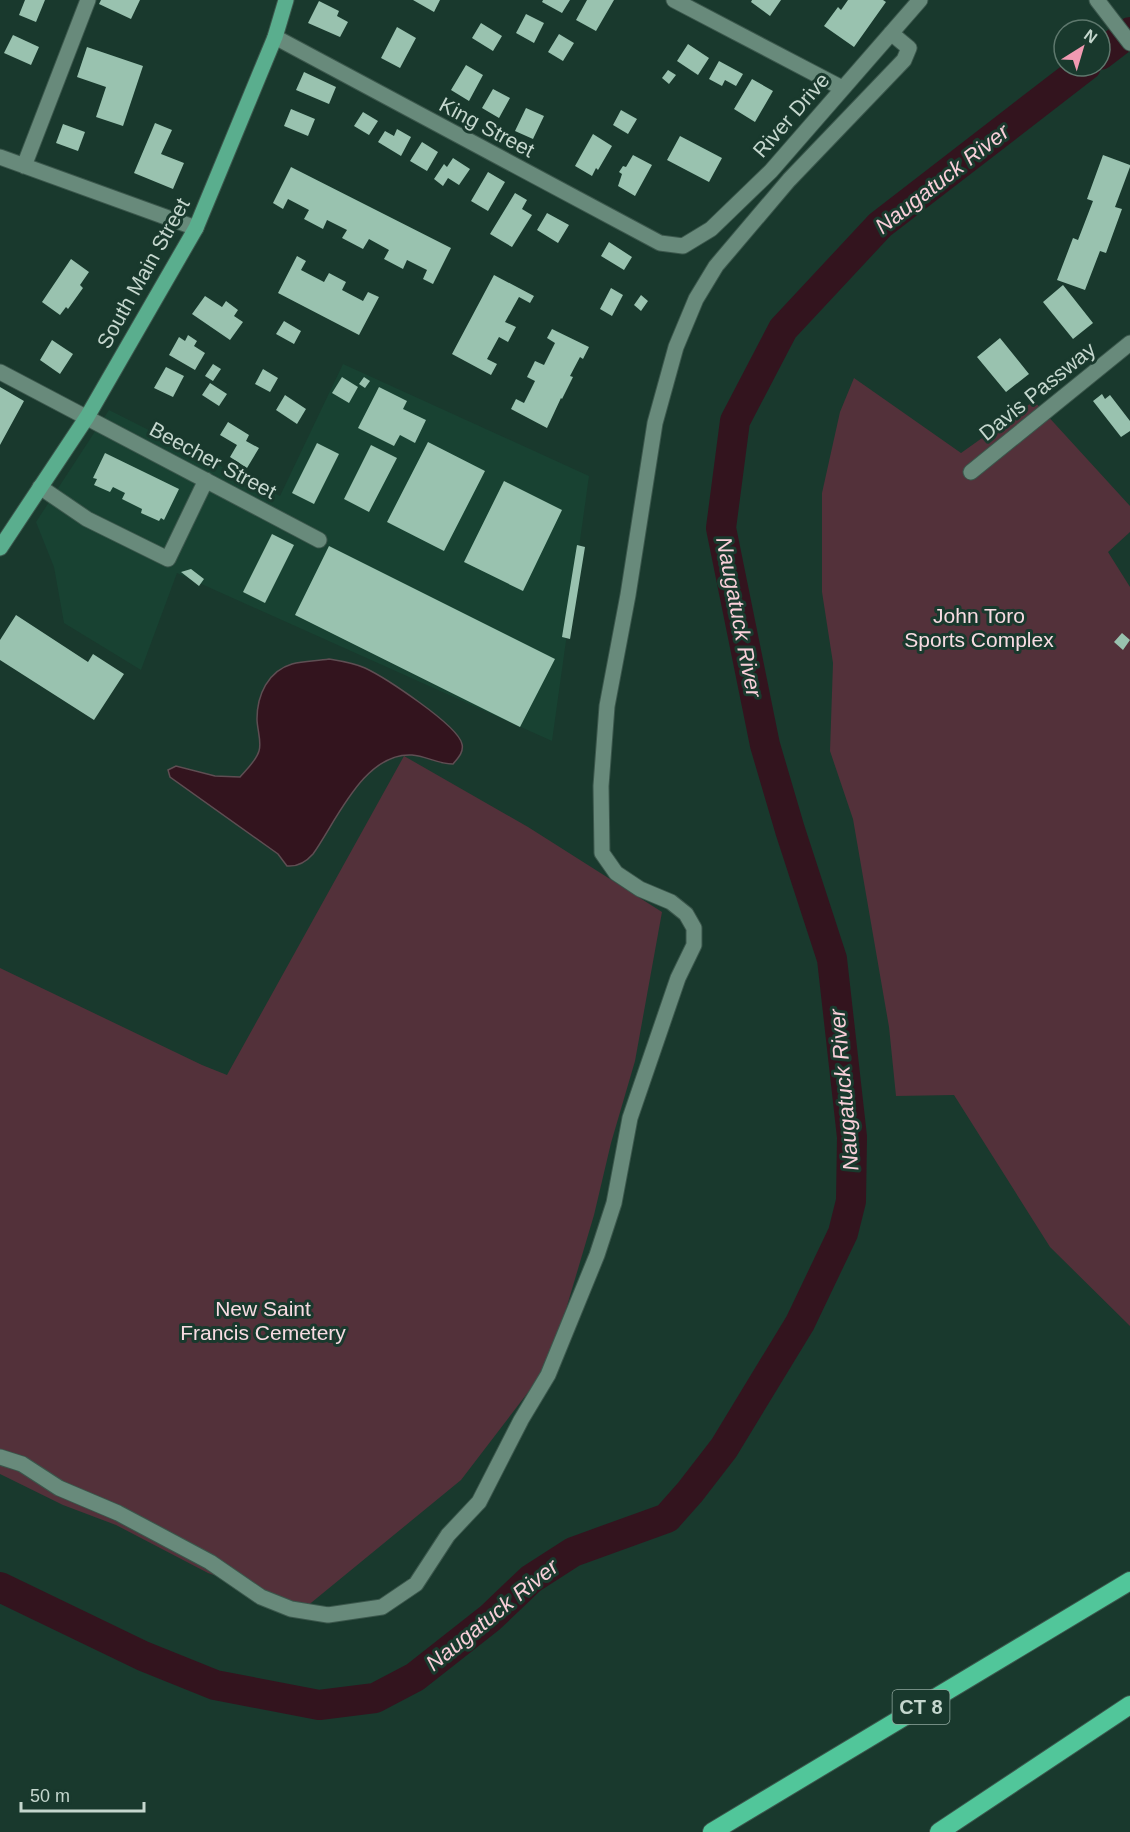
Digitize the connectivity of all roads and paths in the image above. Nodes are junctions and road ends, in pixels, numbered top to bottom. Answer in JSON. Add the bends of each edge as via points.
{"nodes":[{"id":1,"x":88,"y":0,"type":"edge"},
{"id":2,"x":286,"y":0,"type":"edge"},
{"id":3,"x":674,"y":0,"type":"edge"},
{"id":4,"x":920,"y":0,"type":"edge"},
{"id":5,"x":1097,"y":0,"type":"edge"},
{"id":6,"x":891,"y":33,"type":"junction"},
{"id":7,"x":275,"y":37,"type":"junction"},
{"id":8,"x":1130,"y":43,"type":"edge"},
{"id":9,"x":842,"y":88,"type":"junction"},
{"id":10,"x":0,"y":157,"type":"edge"},
{"id":11,"x":24,"y":166,"type":"junction"},
{"id":12,"x":196,"y":228,"type":"junction"},
{"id":13,"x":682,"y":246,"type":"joint"},
{"id":14,"x":1130,"y":343,"type":"edge"},
{"id":15,"x":0,"y":372,"type":"edge"},
{"id":16,"x":87,"y":417,"type":"junction"},
{"id":17,"x":971,"y":472,"type":"dead end"},
{"id":18,"x":206,"y":480,"type":"junction"},
{"id":19,"x":40,"y":487,"type":"junction"},
{"id":20,"x":319,"y":540,"type":"dead end"},
{"id":21,"x":1,"y":543,"type":"edge"},
{"id":22,"x":0,"y":1457,"type":"edge"},
{"id":23,"x":1130,"y":1581,"type":"edge"},
{"id":24,"x":1130,"y":1706,"type":"edge"},
{"id":25,"x":712,"y":1832,"type":"edge"},
{"id":26,"x":939,"y":1832,"type":"edge"}],
"edges":[{"from":1,"to":11,"type":"street"},
{"from":2,"to":7,"type":"main road","name":"South Main Street"},
{"from":3,"to":9,"type":"street"},
{"from":4,"to":6,"type":"street","name":"River Drive"},
{"from":5,"to":8,"type":"street"},
{"from":6,"to":9,"type":"street","name":"River Drive"},
{"from":6,"to":22,"type":"street","via":[[909,48],[904,60],[789,180],[716,266],[696,299],[676,347],[655,423],[607,706],[601,786],[602,853],[616,873],[686,914],[694,928],[694,945],[678,978],[630,1118],[614,1203],[594,1265],[548,1375],[479,1502],[448,1535],[416,1584],[382,1607],[328,1615],[291,1609],[261,1597],[210,1562],[128,1518],[59,1488],[22,1464]]},
{"from":7,"to":12,"type":"main road","name":"South Main Street"},
{"from":7,"to":13,"type":"street","name":"King Street","via":[[660,243]]},
{"from":9,"to":13,"type":"street","name":"River Drive","via":[[771,171],[711,230]]},
{"from":10,"to":11,"type":"street"},
{"from":11,"to":12,"type":"street"},
{"from":12,"to":16,"type":"main road","name":"South Main Street"},
{"from":14,"to":17,"type":"street","name":"Davis Passway"},
{"from":15,"to":16,"type":"street","name":"Beecher Street"},
{"from":16,"to":18,"type":"street","name":"Beecher Street"},
{"from":16,"to":19,"type":"main road","name":"South Main Street"},
{"from":18,"to":19,"type":"street","via":[[168,559],[87,519]]},
{"from":18,"to":20,"type":"street","name":"Beecher Street"},
{"from":19,"to":21,"type":"main road","name":"South Main Street"},
{"from":23,"to":25,"type":"highway","number":"CT 8"},
{"from":24,"to":26,"type":"highway"}]}
